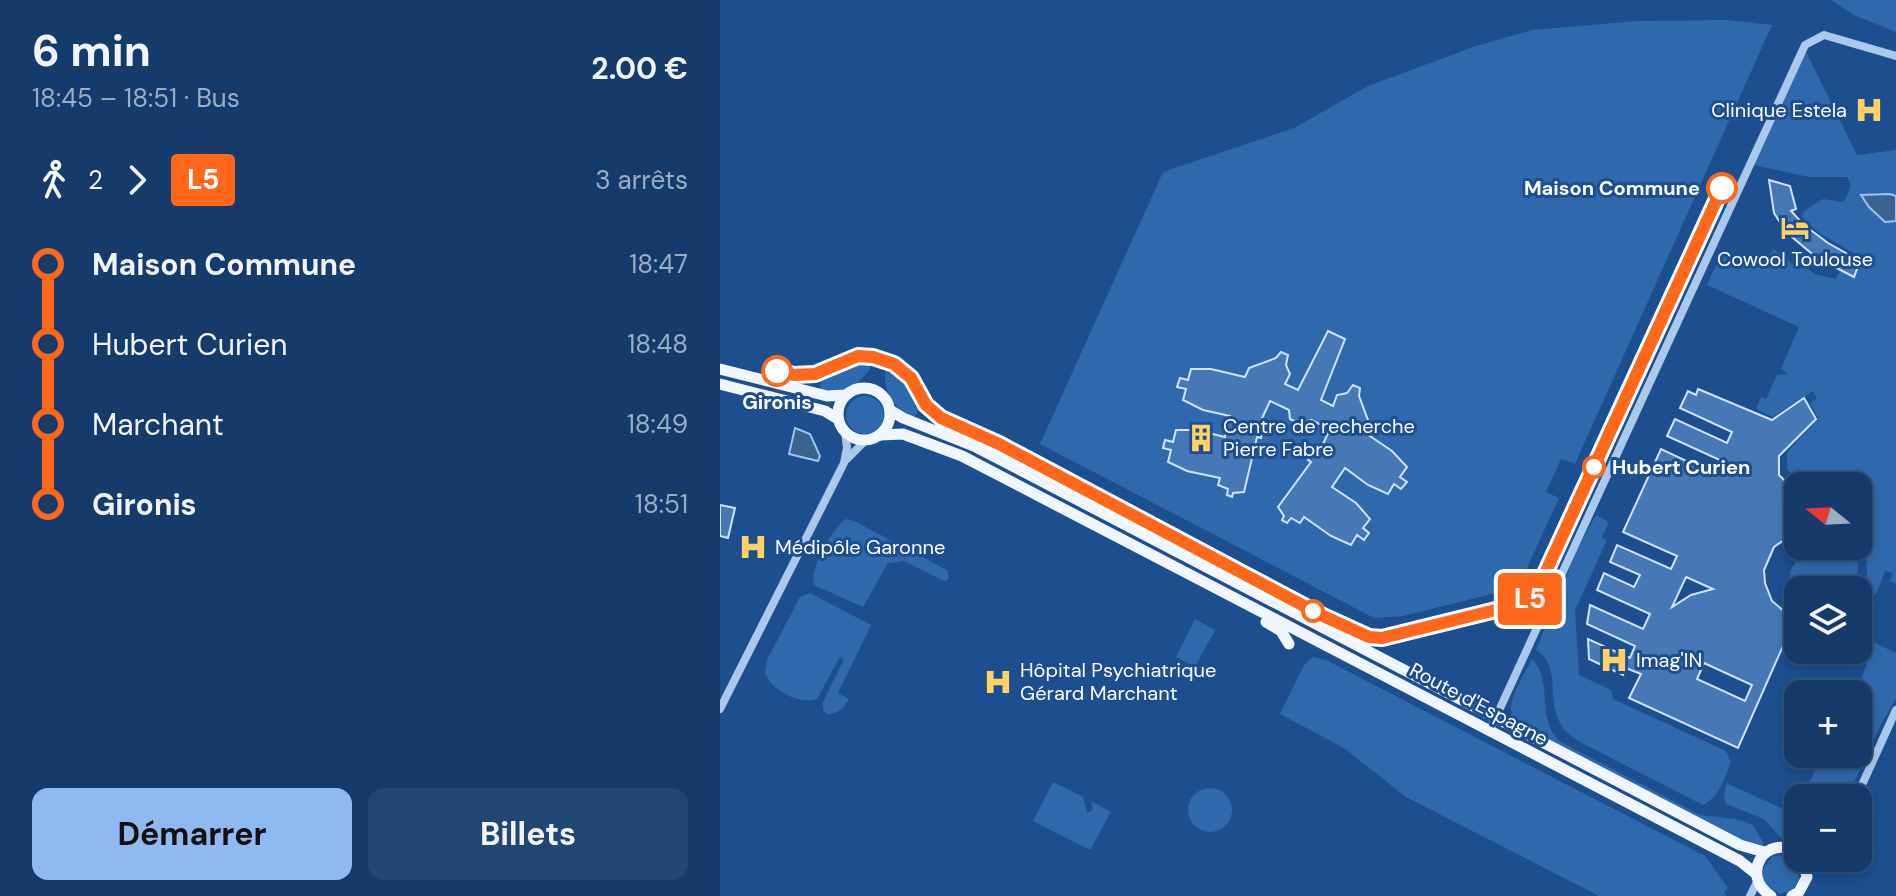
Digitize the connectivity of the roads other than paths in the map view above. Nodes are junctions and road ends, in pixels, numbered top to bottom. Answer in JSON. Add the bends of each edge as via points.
{"nodes":[{"id":1,"x":1896,"y":56,"type":"edge"},
{"id":2,"x":720,"y":369,"type":"edge"},
{"id":3,"x":720,"y":384,"type":"edge"},
{"id":4,"x":845,"y":395,"type":"junction"},
{"id":5,"x":890,"y":410,"type":"junction"},
{"id":6,"x":838,"y":419,"type":"junction"},
{"id":7,"x":845,"y":431,"type":"junction"},
{"id":8,"x":880,"y":435,"type":"junction"},
{"id":9,"x":866,"y":440,"type":"junction"},
{"id":10,"x":844,"y":463,"type":"junction"},
{"id":11,"x":1219,"y":590,"type":"junction"},
{"id":12,"x":1289,"y":644,"type":"dead end"},
{"id":13,"x":720,"y":709,"type":"edge"},
{"id":14,"x":1896,"y":710,"type":"edge"},
{"id":15,"x":1496,"y":717,"type":"junction"},
{"id":16,"x":1490,"y":730,"type":"junction"},
{"id":17,"x":1862,"y":784,"type":"edge"},
{"id":18,"x":1784,"y":846,"type":"edge"},
{"id":19,"x":1764,"y":852,"type":"junction"},
{"id":20,"x":1802,"y":872,"type":"edge"},
{"id":21,"x":1756,"y":877,"type":"junction"},
{"id":22,"x":1804,"y":885,"type":"junction"},
{"id":23,"x":1750,"y":896,"type":"edge"},
{"id":24,"x":1771,"y":896,"type":"edge"},
{"id":25,"x":1792,"y":896,"type":"edge"},
{"id":26,"x":1813,"y":896,"type":"edge"}],
"edges":[{"from":1,"to":15,"type":"street","via":[[1824,35],[1805,45]]},
{"from":2,"to":4,"type":"main road","via":[[821,395]]},
{"from":3,"to":6,"type":"main road"},
{"from":4,"to":5,"type":"main road","via":[[859,388],[875,389]]},
{"from":4,"to":6,"type":"main road"},
{"from":5,"to":8,"type":"main road"},
{"from":5,"to":15,"type":"main road","name":"Route d'Espagne","via":[[976,447]]},
{"from":6,"to":7,"type":"main road"},
{"from":7,"to":9,"type":"main road"},
{"from":7,"to":10,"type":"street"},
{"from":8,"to":9,"type":"main road"},
{"from":8,"to":11,"type":"main road","name":"Route d'Espagne","via":[[903,434],[962,456]]},
{"from":9,"to":10,"type":"street"},
{"from":10,"to":13,"type":"street"},
{"from":11,"to":12,"type":"main road","via":[[1281,631]]},
{"from":11,"to":16,"type":"main road","name":"Route d'Espagne"},
{"from":14,"to":17,"type":"street"},
{"from":15,"to":16,"type":"street"},
{"from":15,"to":19,"type":"main road","name":"Route d'Espagne","via":[[1740,845]]},
{"from":16,"to":21,"type":"main road","name":"Route d'Espagne","via":[[1740,861]]},
{"from":18,"to":19,"type":"main road"},
{"from":19,"to":21,"type":"main road"},
{"from":20,"to":22,"type":"main road"},
{"from":21,"to":23,"type":"street"},
{"from":21,"to":24,"type":"main road","name":"Route d'Espagne"},
{"from":22,"to":25,"type":"main road"},
{"from":22,"to":26,"type":"main road"}]}
